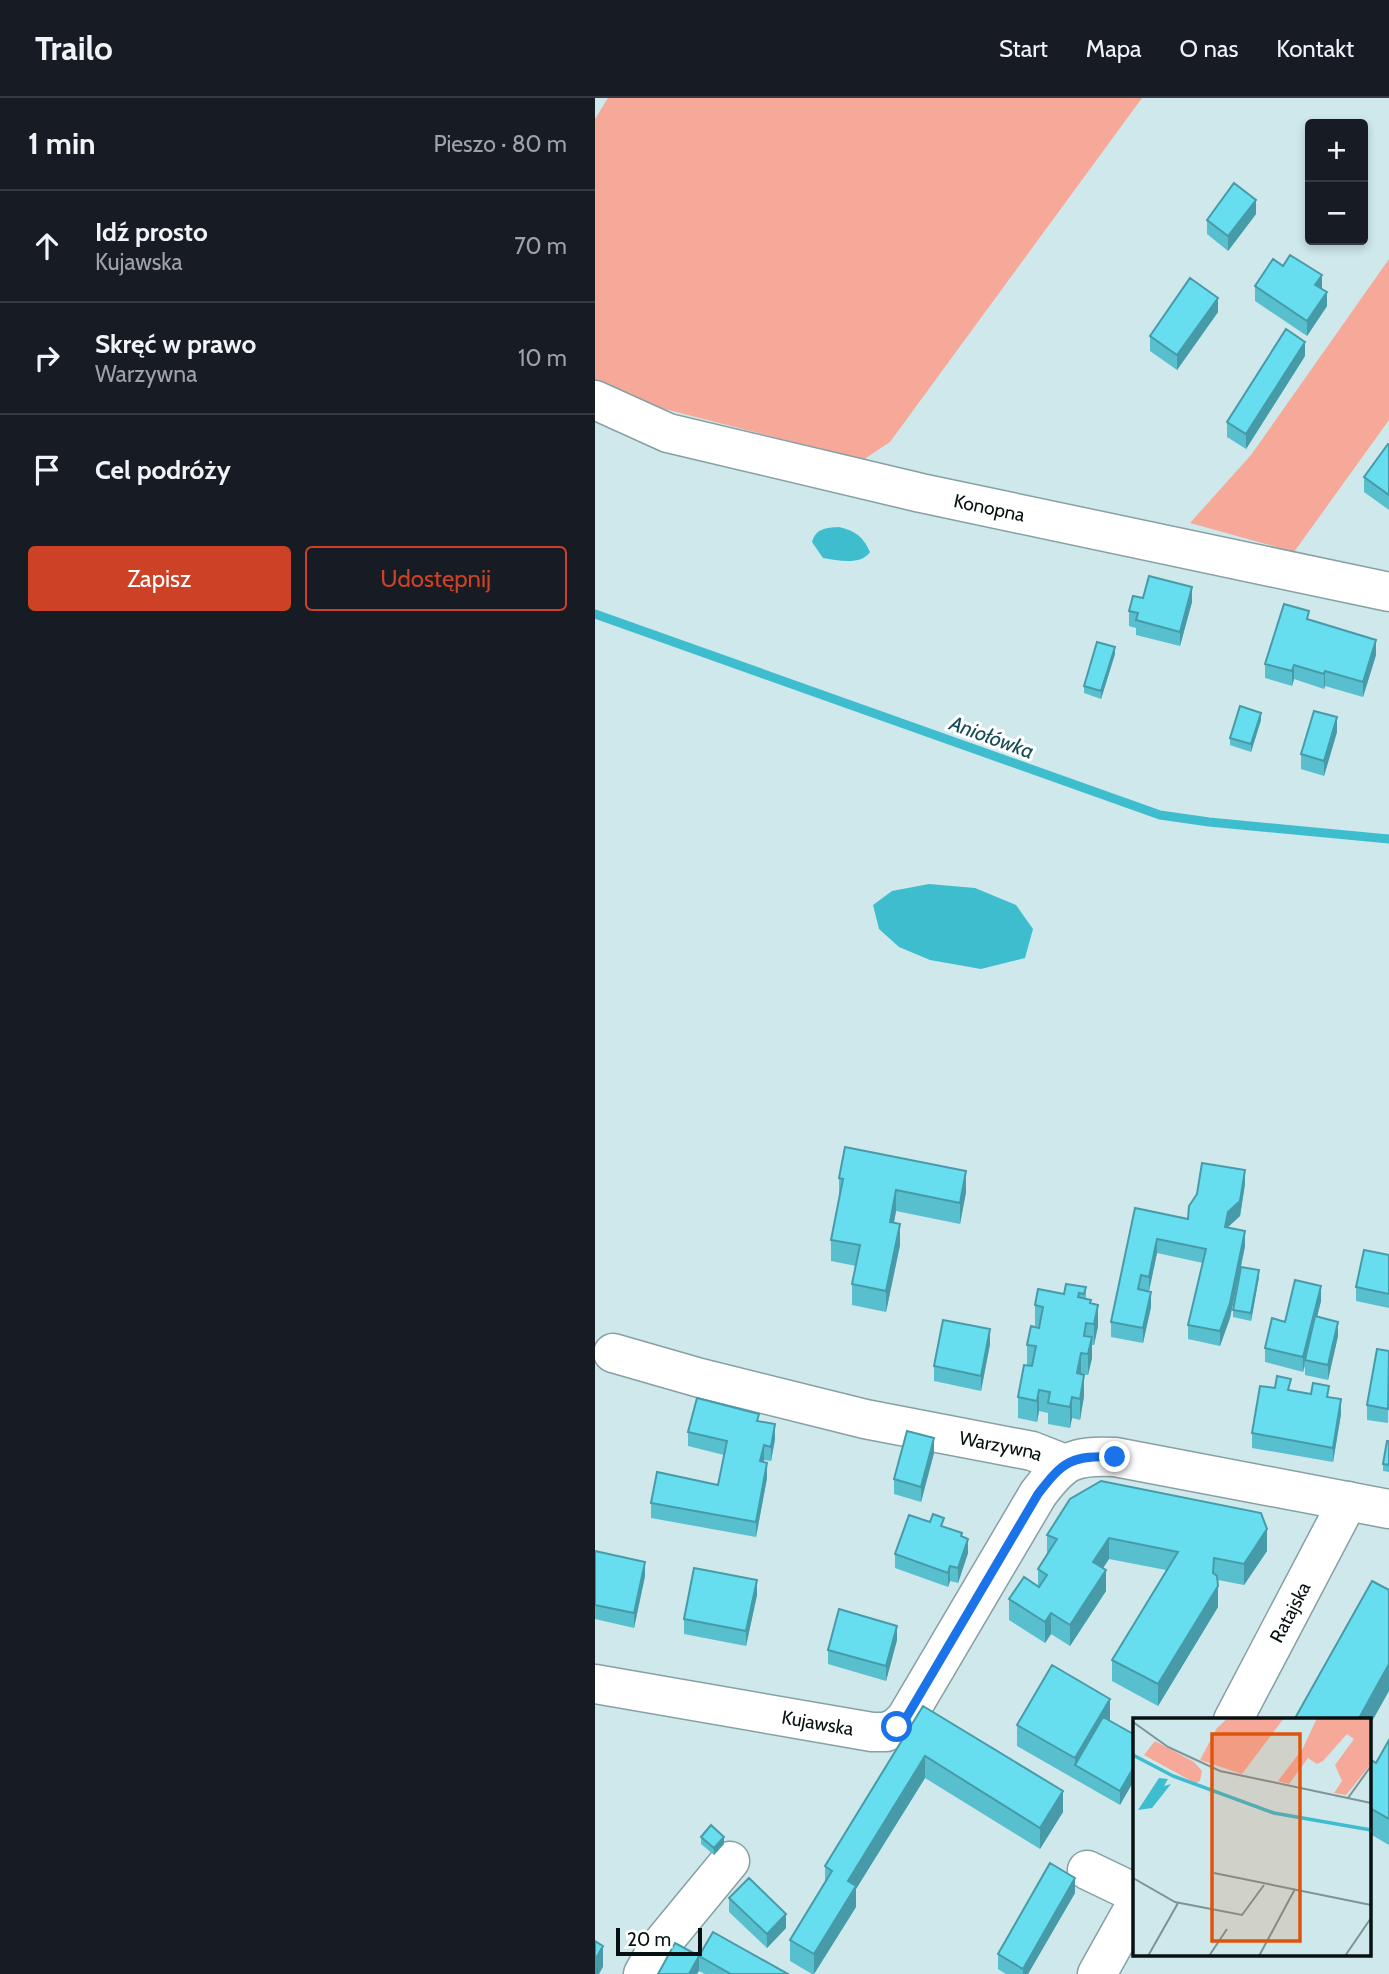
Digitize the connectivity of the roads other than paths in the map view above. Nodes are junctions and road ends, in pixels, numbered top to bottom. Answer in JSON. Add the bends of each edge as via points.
{"nodes":[{"id":1,"x":595,"y":400,"type":"edge"},
{"id":2,"x":1389,"y":592,"type":"edge"},
{"id":3,"x":613,"y":1353,"type":"dead end"},
{"id":4,"x":1065,"y":1464,"type":"junction"},
{"id":5,"x":1348,"y":1501,"type":"junction"},
{"id":6,"x":1389,"y":1509,"type":"edge"},
{"id":7,"x":595,"y":1684,"type":"edge"},
{"id":8,"x":1234,"y":1718,"type":"edge"},
{"id":9,"x":730,"y":1861,"type":"dead end"},
{"id":10,"x":1087,"y":1870,"type":"dead end"},
{"id":11,"x":1133,"y":1892,"type":"edge"},
{"id":12,"x":1133,"y":1910,"type":"edge"},
{"id":13,"x":643,"y":1974,"type":"edge"},
{"id":14,"x":1097,"y":1974,"type":"edge"}],
"edges":[{"from":1,"to":2,"type":"street","name":"Konopna","via":[[668,433],[921,493]]},
{"from":3,"to":4,"type":"street","name":"Warzywna","via":[[865,1419],[1032,1451]]},
{"from":4,"to":5,"type":"street","name":"Warzywna","via":[[1080,1458],[1115,1457]]},
{"from":4,"to":7,"type":"street","name":"Kujawska","via":[[1038,1494],[897,1727],[886,1732],[860,1731]]},
{"from":5,"to":6,"type":"street","name":"Warzywna"},
{"from":5,"to":8,"type":"street","name":"Ratajska"},
{"from":9,"to":13,"type":"street","via":[[655,1952]]},
{"from":10,"to":11,"type":"street"},
{"from":12,"to":14,"type":"street"}]}
